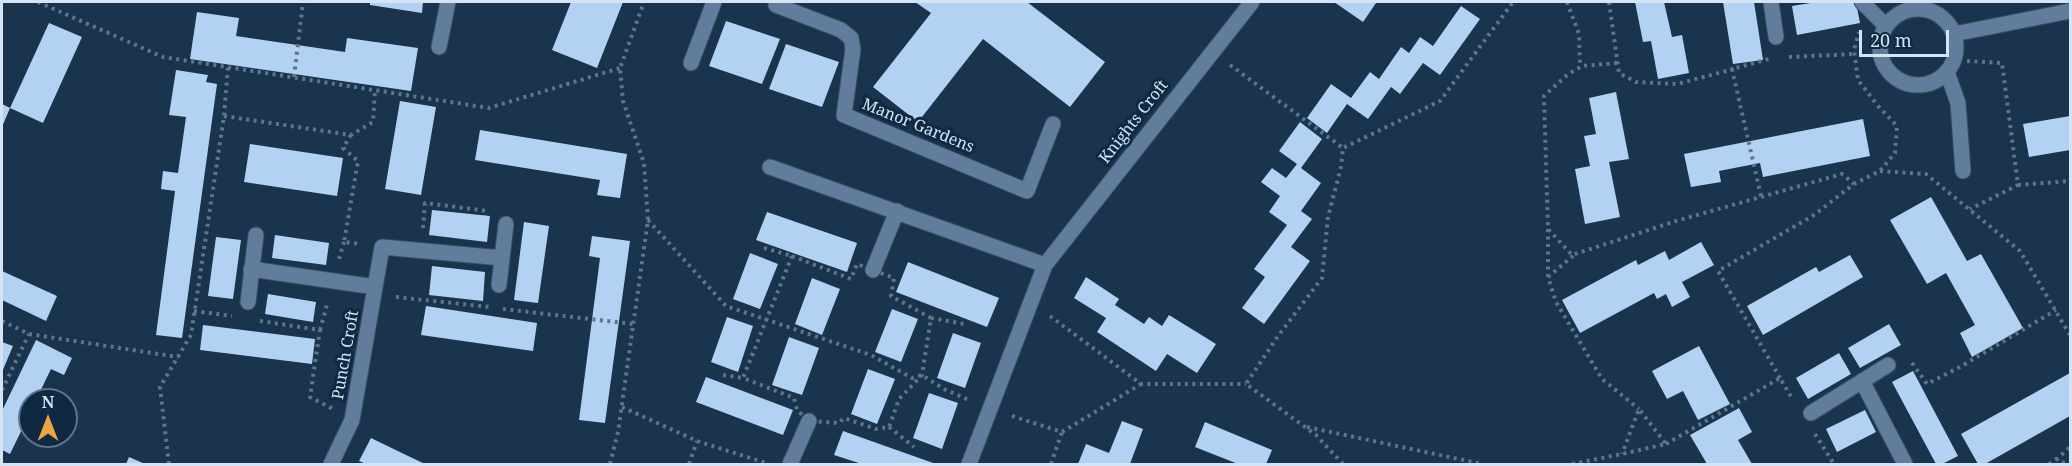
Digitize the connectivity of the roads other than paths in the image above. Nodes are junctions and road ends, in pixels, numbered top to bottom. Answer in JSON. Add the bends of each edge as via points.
{"nodes":[{"id":1,"x":448,"y":2,"type":"edge"},
{"id":2,"x":714,"y":2,"type":"edge"},
{"id":3,"x":1252,"y":2,"type":"edge"},
{"id":4,"x":1771,"y":2,"type":"edge"},
{"id":5,"x":1862,"y":2,"type":"edge"},
{"id":6,"x":774,"y":3,"type":"edge"},
{"id":7,"x":2070,"y":11,"type":"edge"},
{"id":8,"x":1886,"y":26,"type":"junction"},
{"id":9,"x":1954,"y":34,"type":"junction"},
{"id":10,"x":1776,"y":37,"type":"dead end"},
{"id":11,"x":439,"y":47,"type":"dead end"},
{"id":12,"x":691,"y":63,"type":"dead end"},
{"id":13,"x":1950,"y":66,"type":"junction"},
{"id":14,"x":1053,"y":124,"type":"dead end"},
{"id":15,"x":771,"y":167,"type":"dead end"},
{"id":16,"x":1963,"y":171,"type":"dead end"},
{"id":17,"x":897,"y":211,"type":"junction"},
{"id":18,"x":506,"y":224,"type":"road end"},
{"id":19,"x":256,"y":235,"type":"dead end"},
{"id":20,"x":502,"y":258,"type":"junction"},
{"id":21,"x":1045,"y":265,"type":"junction"},
{"id":22,"x":251,"y":269,"type":"junction"},
{"id":23,"x":873,"y":270,"type":"road end"},
{"id":24,"x":499,"y":285,"type":"dead end"},
{"id":25,"x":375,"y":288,"type":"junction"},
{"id":26,"x":248,"y":302,"type":"dead end"},
{"id":27,"x":1888,"y":365,"type":"road end"},
{"id":28,"x":1862,"y":381,"type":"junction"},
{"id":29,"x":1810,"y":419,"type":"road end"},
{"id":30,"x":809,"y":421,"type":"road end"},
{"id":31,"x":331,"y":465,"type":"edge"},
{"id":32,"x":790,"y":465,"type":"edge"},
{"id":33,"x":969,"y":465,"type":"edge"},
{"id":34,"x":1905,"y":465,"type":"edge"}],
"edges":[{"from":1,"to":11,"type":"street"},
{"from":2,"to":12,"type":"street"},
{"from":3,"to":21,"type":"street","name":"Knights Croft"},
{"from":4,"to":10,"type":"street"},
{"from":5,"to":8,"type":"street"},
{"from":6,"to":14,"type":"street","name":"Manor Gardens","via":[[841,30],[850,38],[853,49],[844,115],[1027,191]]},
{"from":7,"to":9,"type":"street"},
{"from":8,"to":9,"type":"street","via":[[1897,14],[1923,9],[1939,15]]},
{"from":8,"to":13,"type":"street","via":[[1880,38],[1880,54],[1894,77],[1919,85],[1932,82]]},
{"from":9,"to":13,"type":"street","via":[[1956,47]]},
{"from":13,"to":16,"type":"street","via":[[1958,103]]},
{"from":15,"to":17,"type":"street"},
{"from":17,"to":21,"type":"street"},
{"from":17,"to":23,"type":"street"},
{"from":18,"to":20,"type":"street"},
{"from":19,"to":22,"type":"street"},
{"from":20,"to":24,"type":"street"},
{"from":20,"to":25,"type":"street","name":"Punch Croft","via":[[382,247]]},
{"from":21,"to":33,"type":"street","name":"Knights Croft"},
{"from":22,"to":25,"type":"street"},
{"from":22,"to":26,"type":"street"},
{"from":25,"to":31,"type":"street","name":"Punch Croft","via":[[352,420]]},
{"from":27,"to":28,"type":"street"},
{"from":28,"to":29,"type":"street"},
{"from":28,"to":34,"type":"street"},
{"from":30,"to":32,"type":"street"}]}
